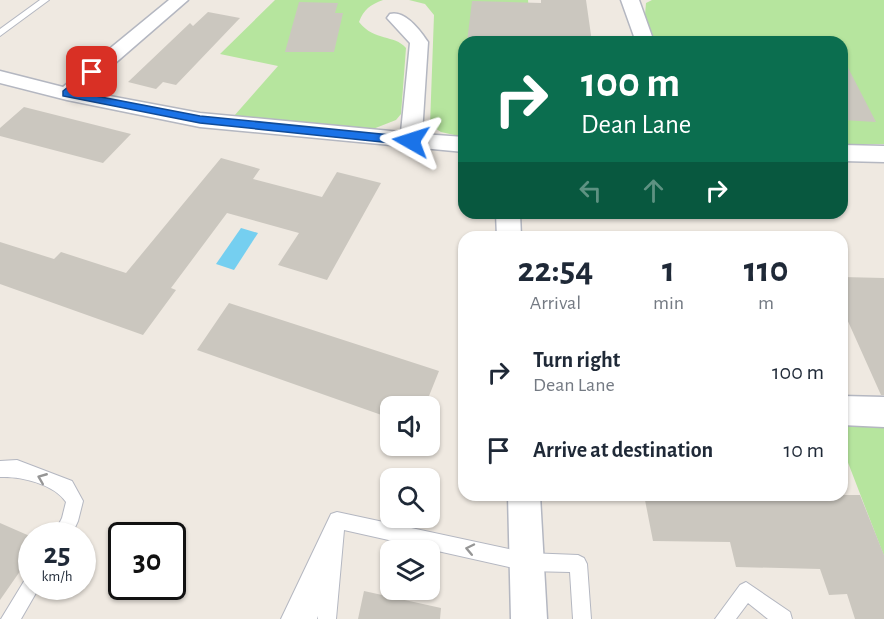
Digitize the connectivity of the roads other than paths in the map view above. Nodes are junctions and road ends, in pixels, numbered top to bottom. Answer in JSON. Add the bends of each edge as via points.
{"nodes":[{"id":1,"x":45,"y":0,"type":"edge"},
{"id":2,"x":179,"y":0,"type":"edge"},
{"id":3,"x":630,"y":0,"type":"edge"},
{"id":4,"x":396,"y":18,"type":"dead end"},
{"id":5,"x":0,"y":33,"type":"edge"},
{"id":6,"x":643,"y":36,"type":"edge"},
{"id":7,"x":0,"y":77,"type":"edge"},
{"id":8,"x":67,"y":94,"type":"junction"},
{"id":9,"x":411,"y":141,"type":"junction"},
{"id":10,"x":458,"y":145,"type":"edge"},
{"id":11,"x":848,"y":153,"type":"edge"},
{"id":12,"x":884,"y":154,"type":"edge"},
{"id":13,"x":848,"y":411,"type":"edge"},
{"id":14,"x":884,"y":412,"type":"edge"},
{"id":15,"x":0,"y":470,"type":"edge"},
{"id":16,"x":524,"y":501,"type":"edge"},
{"id":17,"x":337,"y":520,"type":"junction"},
{"id":18,"x":69,"y":522,"type":"edge"},
{"id":19,"x":527,"y":562,"type":"junction"},
{"id":20,"x":22,"y":600,"type":"edge"},
{"id":21,"x":10,"y":619,"type":"edge"},
{"id":22,"x":290,"y":619,"type":"edge"},
{"id":23,"x":308,"y":619,"type":"edge"},
{"id":24,"x":327,"y":619,"type":"edge"},
{"id":25,"x":529,"y":619,"type":"edge"},
{"id":26,"x":582,"y":619,"type":"edge"},
{"id":27,"x":724,"y":619,"type":"edge"},
{"id":28,"x":783,"y":619,"type":"edge"}],
"edges":[{"from":1,"to":5,"type":"lane"},
{"from":2,"to":8,"type":"street"},
{"from":3,"to":6,"type":"street"},
{"from":4,"to":9,"type":"street","via":[[419,42]]},
{"from":7,"to":8,"type":"street"},
{"from":8,"to":9,"type":"street","via":[[200,120]]},
{"from":9,"to":10,"type":"street"},
{"from":11,"to":12,"type":"street"},
{"from":13,"to":14,"type":"street"},
{"from":18,"to":15,"type":"lane","one_way":true,"via":[[75,501],[66,487],[17,468]]},
{"from":16,"to":19,"type":"street"},
{"from":19,"to":17,"type":"lane","one_way":true},
{"from":17,"to":22,"type":"lane"},
{"from":17,"to":23,"type":"lane"},
{"from":17,"to":24,"type":"lane"},
{"from":19,"to":25,"type":"street"},
{"from":19,"to":26,"type":"lane","via":[[578,564]]},
{"from":20,"to":21,"type":"lane"},
{"from":27,"to":28,"type":"lane","via":[[746,591]]}]}
